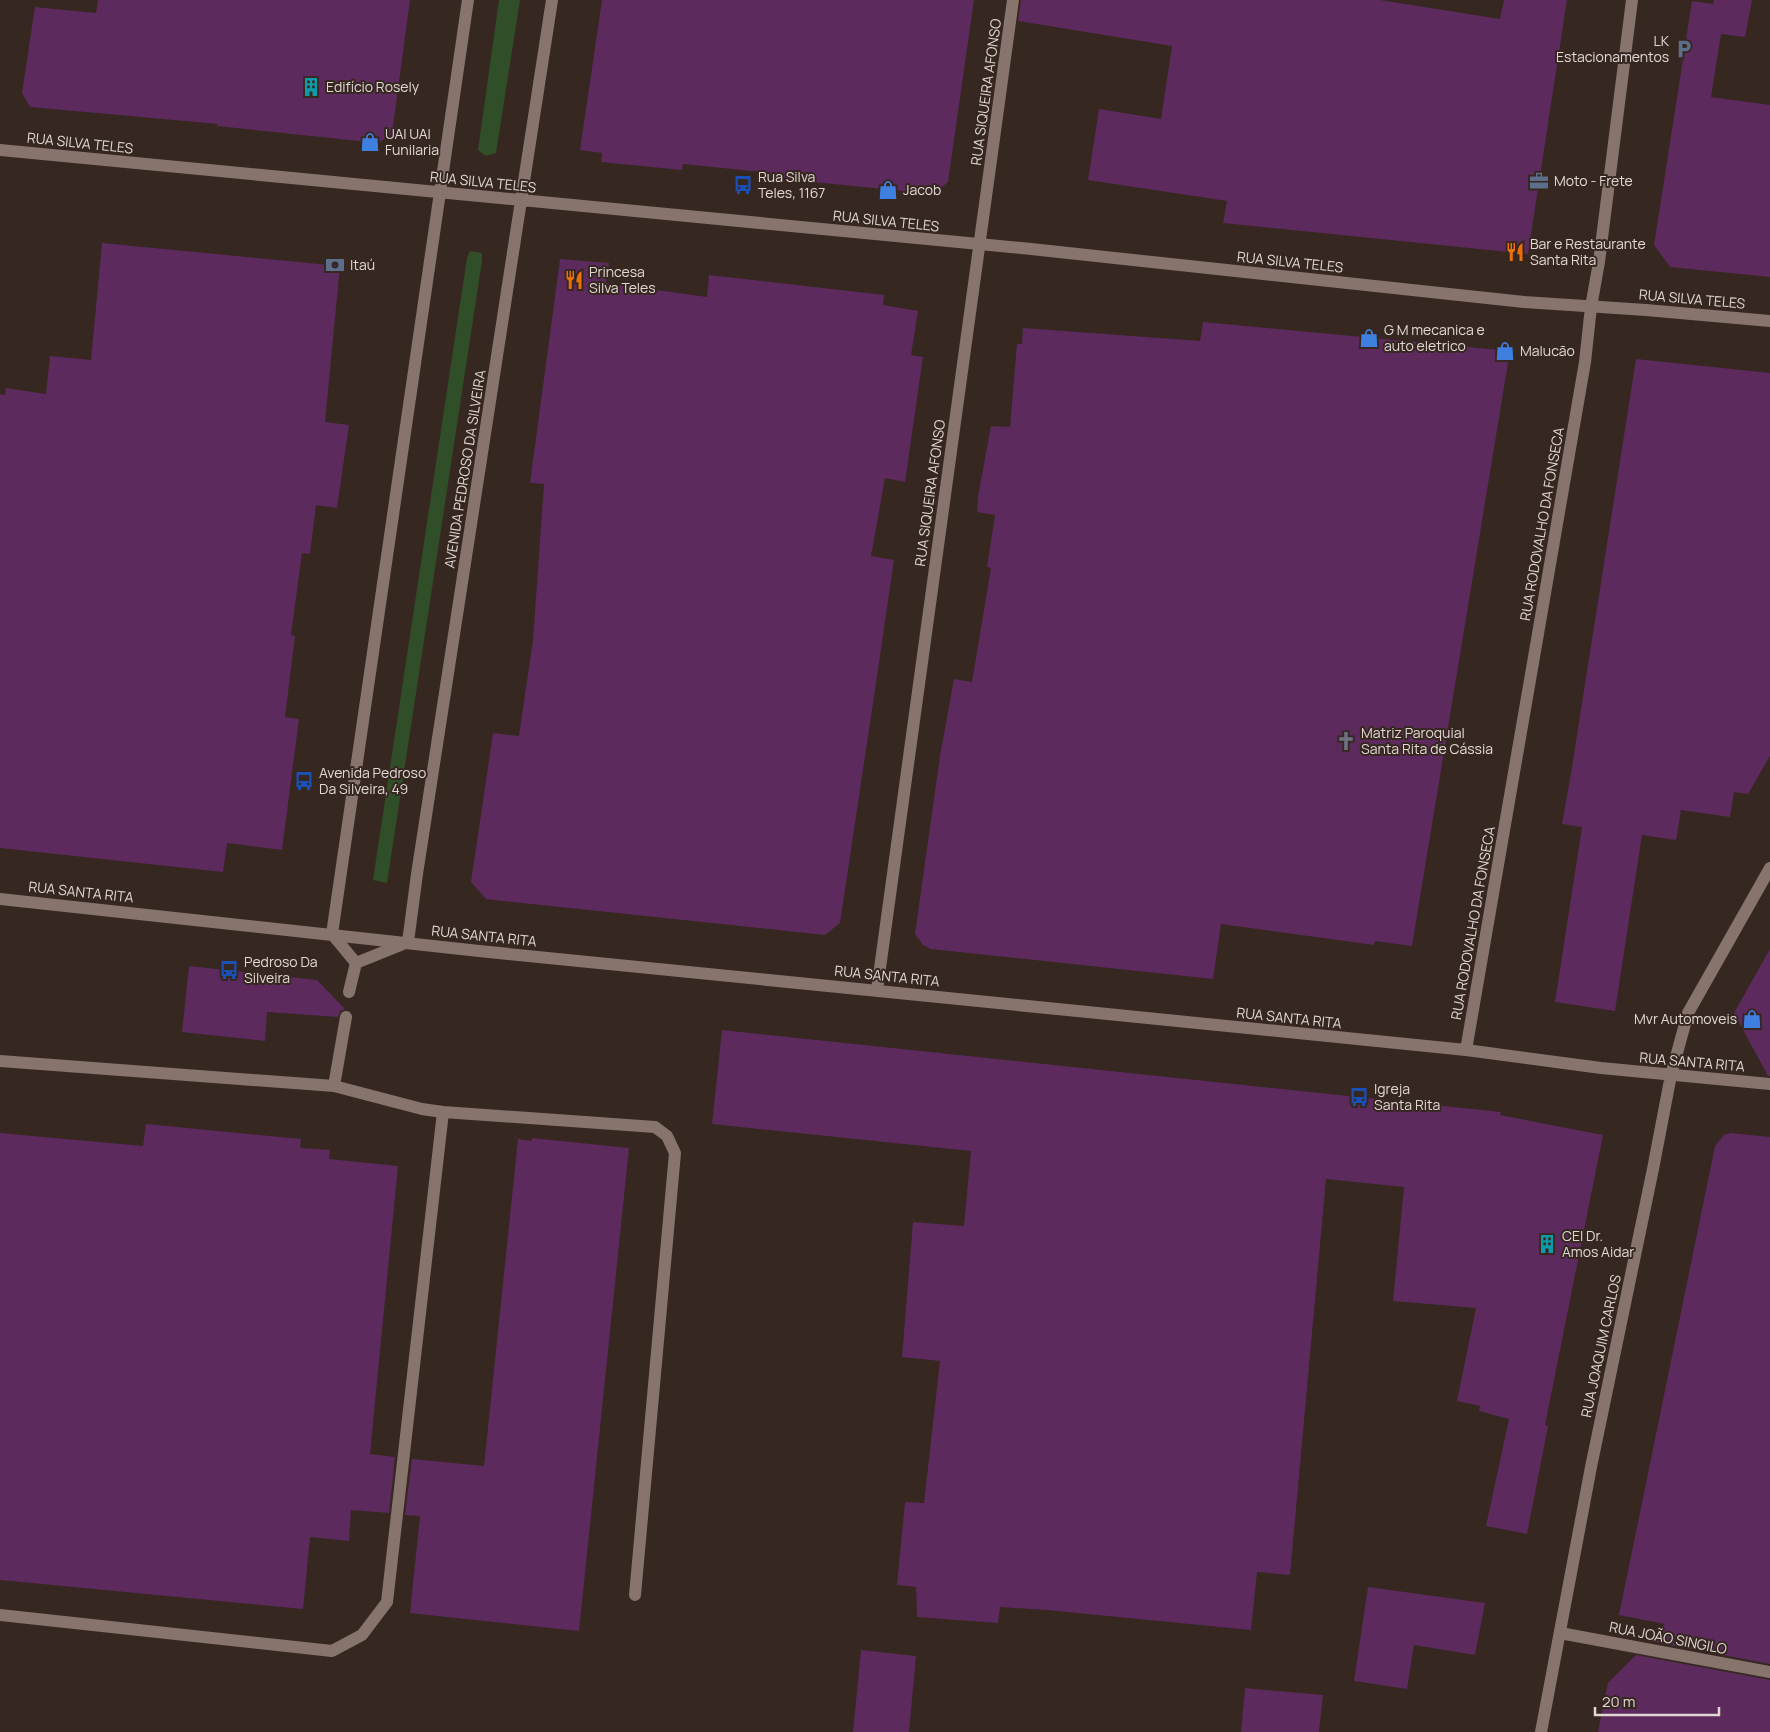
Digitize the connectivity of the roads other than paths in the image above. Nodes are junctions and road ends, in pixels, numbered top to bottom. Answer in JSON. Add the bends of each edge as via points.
{"nodes":[{"id":1,"x":468,"y":0,"type":"edge"},
{"id":2,"x":552,"y":0,"type":"edge"},
{"id":3,"x":1013,"y":0,"type":"edge"},
{"id":4,"x":1632,"y":0,"type":"edge"},
{"id":5,"x":0,"y":150,"type":"edge"},
{"id":6,"x":440,"y":192,"type":"junction"},
{"id":7,"x":520,"y":200,"type":"junction"},
{"id":8,"x":980,"y":245,"type":"junction"},
{"id":9,"x":1590,"y":307,"type":"junction"},
{"id":10,"x":1770,"y":321,"type":"edge"},
{"id":11,"x":1770,"y":868,"type":"edge"},
{"id":12,"x":0,"y":899,"type":"edge"},
{"id":13,"x":332,"y":934,"type":"junction"},
{"id":14,"x":408,"y":942,"type":"junction"},
{"id":15,"x":356,"y":963,"type":"junction"},
{"id":16,"x":877,"y":990,"type":"junction"},
{"id":17,"x":349,"y":992,"type":"dead end"},
{"id":18,"x":346,"y":1018,"type":"dead end"},
{"id":19,"x":1466,"y":1050,"type":"junction"},
{"id":20,"x":0,"y":1061,"type":"edge"},
{"id":21,"x":1671,"y":1075,"type":"junction"},
{"id":22,"x":1770,"y":1084,"type":"edge"},
{"id":23,"x":334,"y":1086,"type":"junction"},
{"id":24,"x":443,"y":1112,"type":"junction"},
{"id":25,"x":635,"y":1595,"type":"dead end"},
{"id":26,"x":0,"y":1615,"type":"edge"},
{"id":27,"x":1560,"y":1633,"type":"junction"},
{"id":28,"x":1770,"y":1672,"type":"edge"},
{"id":29,"x":1541,"y":1732,"type":"edge"}],
"edges":[{"from":1,"to":6,"type":"main road"},
{"from":2,"to":7,"type":"main road","name":"AVENIDA PEDROSO DA SILVEIRA"},
{"from":3,"to":8,"type":"main road","name":"RUA SIQUEIRA AFONSO"},
{"from":4,"to":9,"type":"main road","name":"RUA RODOVALHO DA FONSECA","via":[[1599,262]]},
{"from":5,"to":6,"type":"main road","name":"RUA SILVA TELES"},
{"from":6,"to":7,"type":"main road","name":"RUA SILVA TELES"},
{"from":6,"to":13,"type":"main road"},
{"from":7,"to":8,"type":"main road","name":"RUA SILVA TELES"},
{"from":7,"to":14,"type":"main road","name":"AVENIDA PEDROSO DA SILVEIRA"},
{"from":8,"to":9,"type":"main road","name":"RUA SILVA TELES"},
{"from":8,"to":16,"type":"main road","name":"RUA SIQUEIRA AFONSO"},
{"from":9,"to":10,"type":"main road","name":"RUA SILVA TELES"},
{"from":9,"to":19,"type":"main road","name":"RUA RODOVALHO DA FONSECA","via":[[1585,362]]},
{"from":11,"to":21,"type":"main road","name":"RUA JOAQUIM CARLOS","via":[[1688,1013]]},
{"from":12,"to":13,"type":"main road","name":"RUA SANTA RITA"},
{"from":13,"to":14,"type":"main road","name":"RUA SANTA RITA"},
{"from":13,"to":15,"type":"main road"},
{"from":14,"to":15,"type":"main road"},
{"from":14,"to":16,"type":"main road","name":"RUA SANTA RITA"},
{"from":15,"to":17,"type":"main road"},
{"from":16,"to":19,"type":"main road","name":"RUA SANTA RITA"},
{"from":18,"to":23,"type":"main road"},
{"from":19,"to":21,"type":"main road","name":"RUA SANTA RITA"},
{"from":20,"to":23,"type":"main road"},
{"from":21,"to":22,"type":"main road","name":"RUA SANTA RITA"},
{"from":21,"to":27,"type":"main road","name":"RUA JOAQUIM CARLOS"},
{"from":23,"to":24,"type":"main road"},
{"from":24,"to":25,"type":"main road","via":[[655,1127],[667,1136],[674,1153]]},
{"from":24,"to":26,"type":"main road","via":[[387,1602],[362,1635],[332,1651]]},
{"from":27,"to":28,"type":"main road","name":"RUA JOÃO SINGILO"},
{"from":27,"to":29,"type":"main road","name":"RUA JOAQUIM CARLOS"}]}
